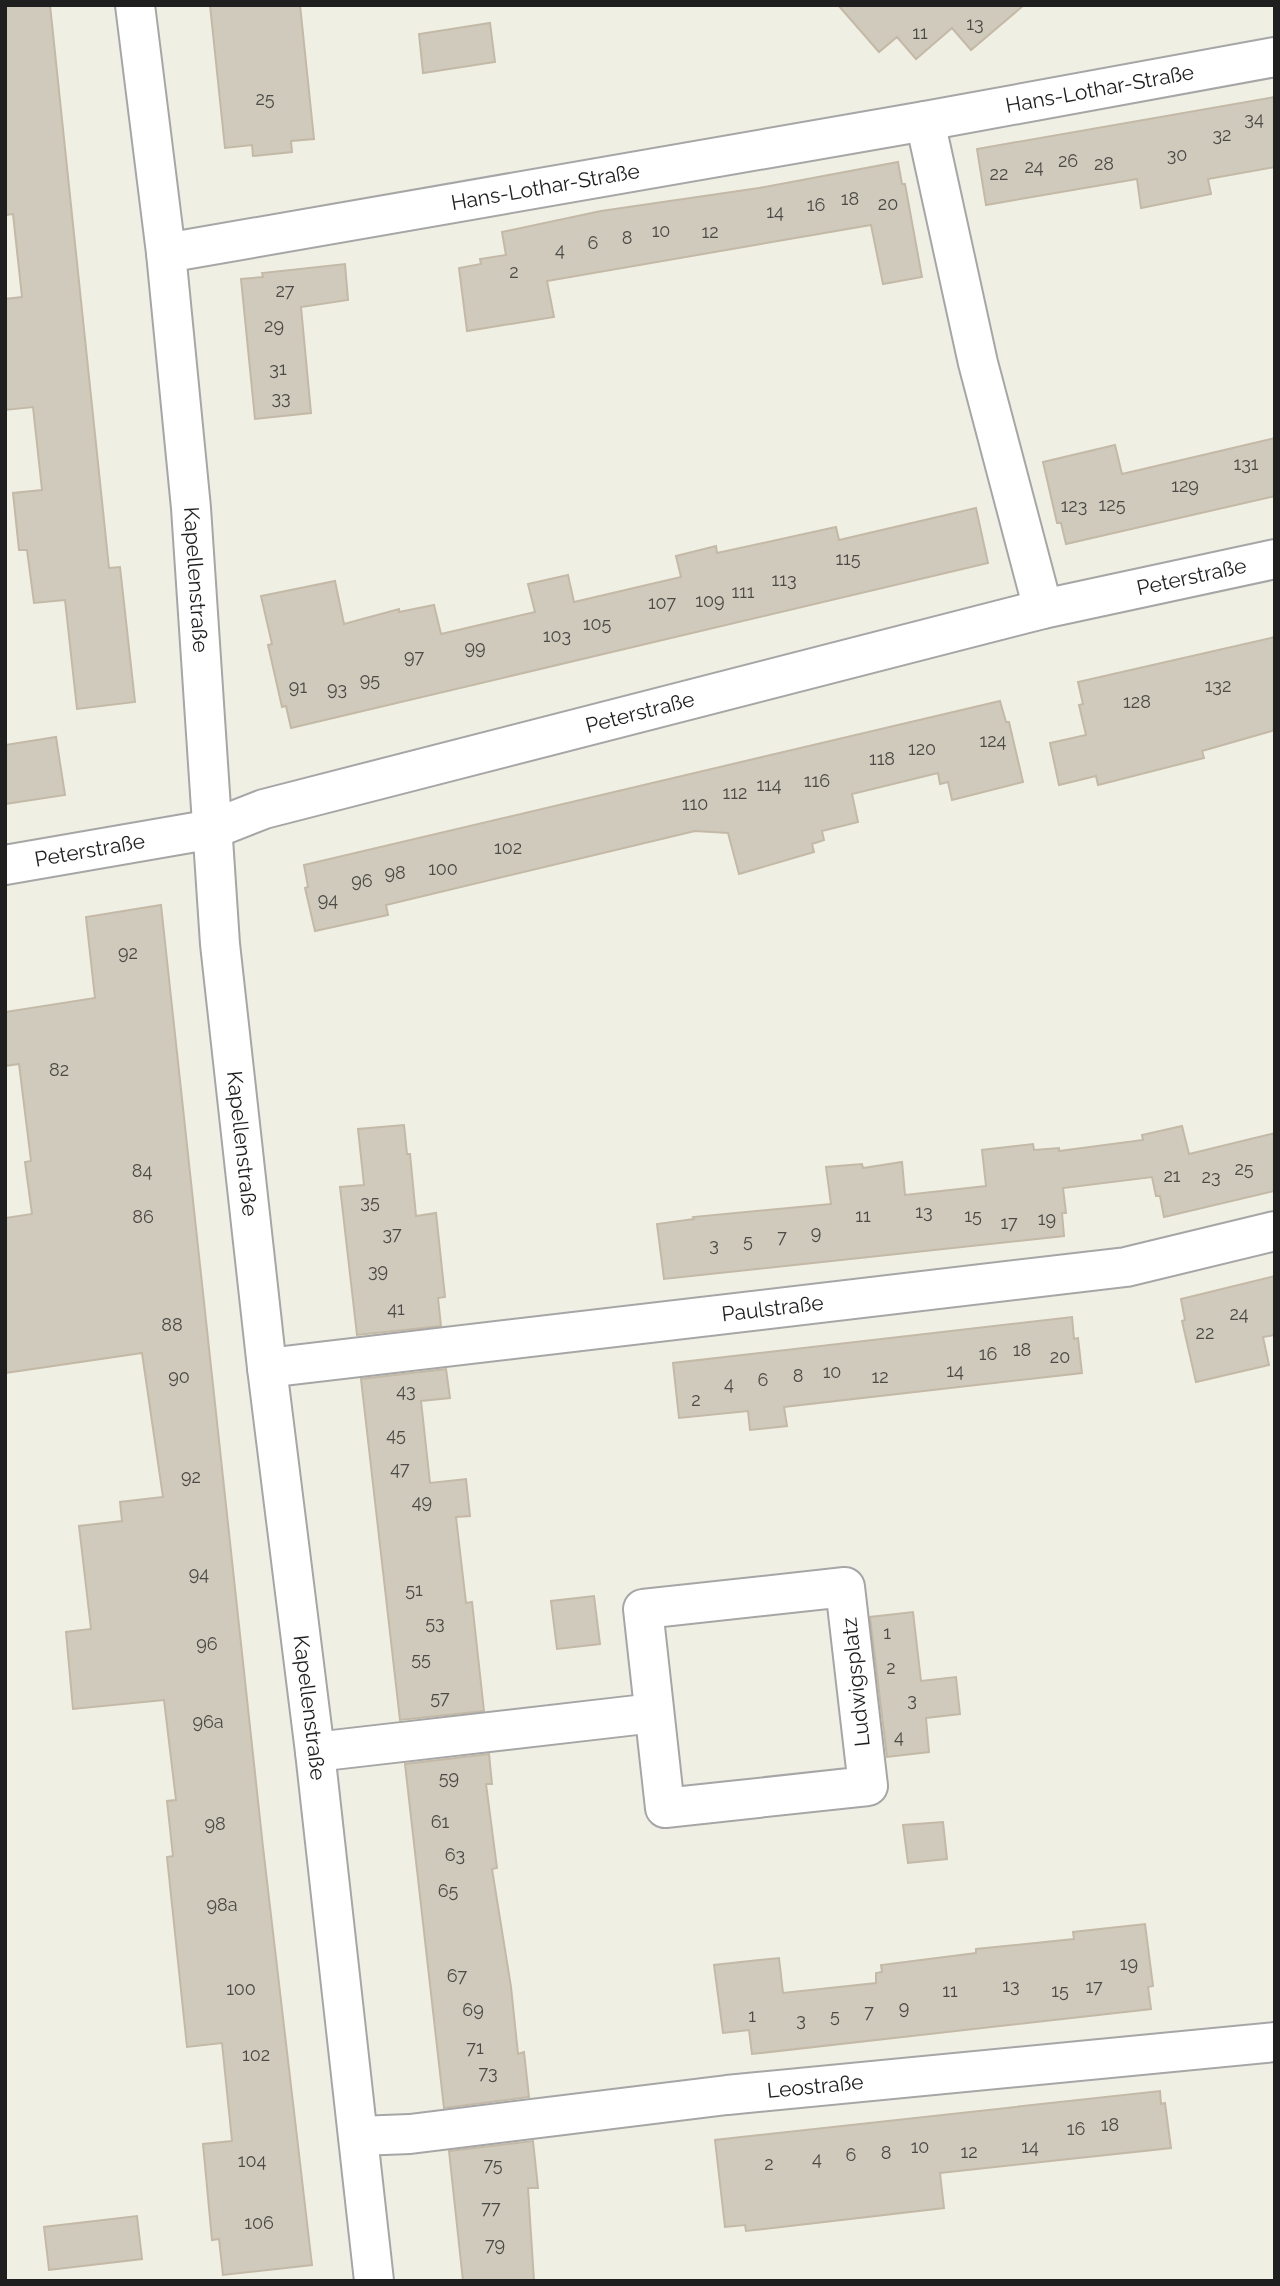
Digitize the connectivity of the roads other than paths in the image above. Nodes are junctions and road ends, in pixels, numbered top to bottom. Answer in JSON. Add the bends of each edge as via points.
{"nodes":[{"id":1,"x":135,"y":5,"type":"edge"},
{"id":2,"x":1275,"y":57,"type":"edge"},
{"id":3,"x":925,"y":121,"type":"junction"},
{"id":4,"x":166,"y":253,"type":"junction"},
{"id":5,"x":1275,"y":559,"type":"edge"},
{"id":6,"x":1042,"y":609,"type":"junction"},
{"id":7,"x":213,"y":829,"type":"junction"},
{"id":8,"x":5,"y":866,"type":"edge"},
{"id":9,"x":1275,"y":1231,"type":"edge"},
{"id":10,"x":267,"y":1368,"type":"junction"},
{"id":11,"x":654,"y":1713,"type":"junction"},
{"id":12,"x":315,"y":1752,"type":"junction"},
{"id":13,"x":1275,"y":2042,"type":"edge"},
{"id":14,"x":358,"y":2136,"type":"junction"},
{"id":15,"x":374,"y":2281,"type":"edge"}],
"edges":[{"from":1,"to":4,"type":"street","name":"Kapellenstraße"},
{"from":2,"to":3,"type":"street","name":"Hans-Lothar-Straße"},
{"from":3,"to":4,"type":"street","name":"Hans-Lothar-Straße"},
{"from":3,"to":6,"type":"street","via":[[978,363]]},
{"from":4,"to":7,"type":"street","name":"Kapellenstraße","via":[[191,508]]},
{"from":5,"to":6,"type":"street","name":"Peterstraße"},
{"from":6,"to":7,"type":"street","name":"Peterstraße","via":[[264,809]]},
{"from":7,"to":8,"type":"street","name":"Peterstraße"},
{"from":7,"to":10,"type":"street","name":"Kapellenstraße","via":[[220,944]]},
{"from":9,"to":10,"type":"street","name":"Paulstraße","via":[[1126,1268]]},
{"from":10,"to":12,"type":"street","name":"Kapellenstraße"},
{"from":11,"to":11,"type":"street","name":"Ludwigsplatz","via":[[643,1609],[845,1587],[868,1786],[665,1808]]},
{"from":11,"to":12,"type":"street"},
{"from":12,"to":14,"type":"street","name":"Kapellenstraße"},
{"from":13,"to":14,"type":"street","name":"Leostraße"},
{"from":14,"to":15,"type":"street","name":"Kapellenstraße"}]}
